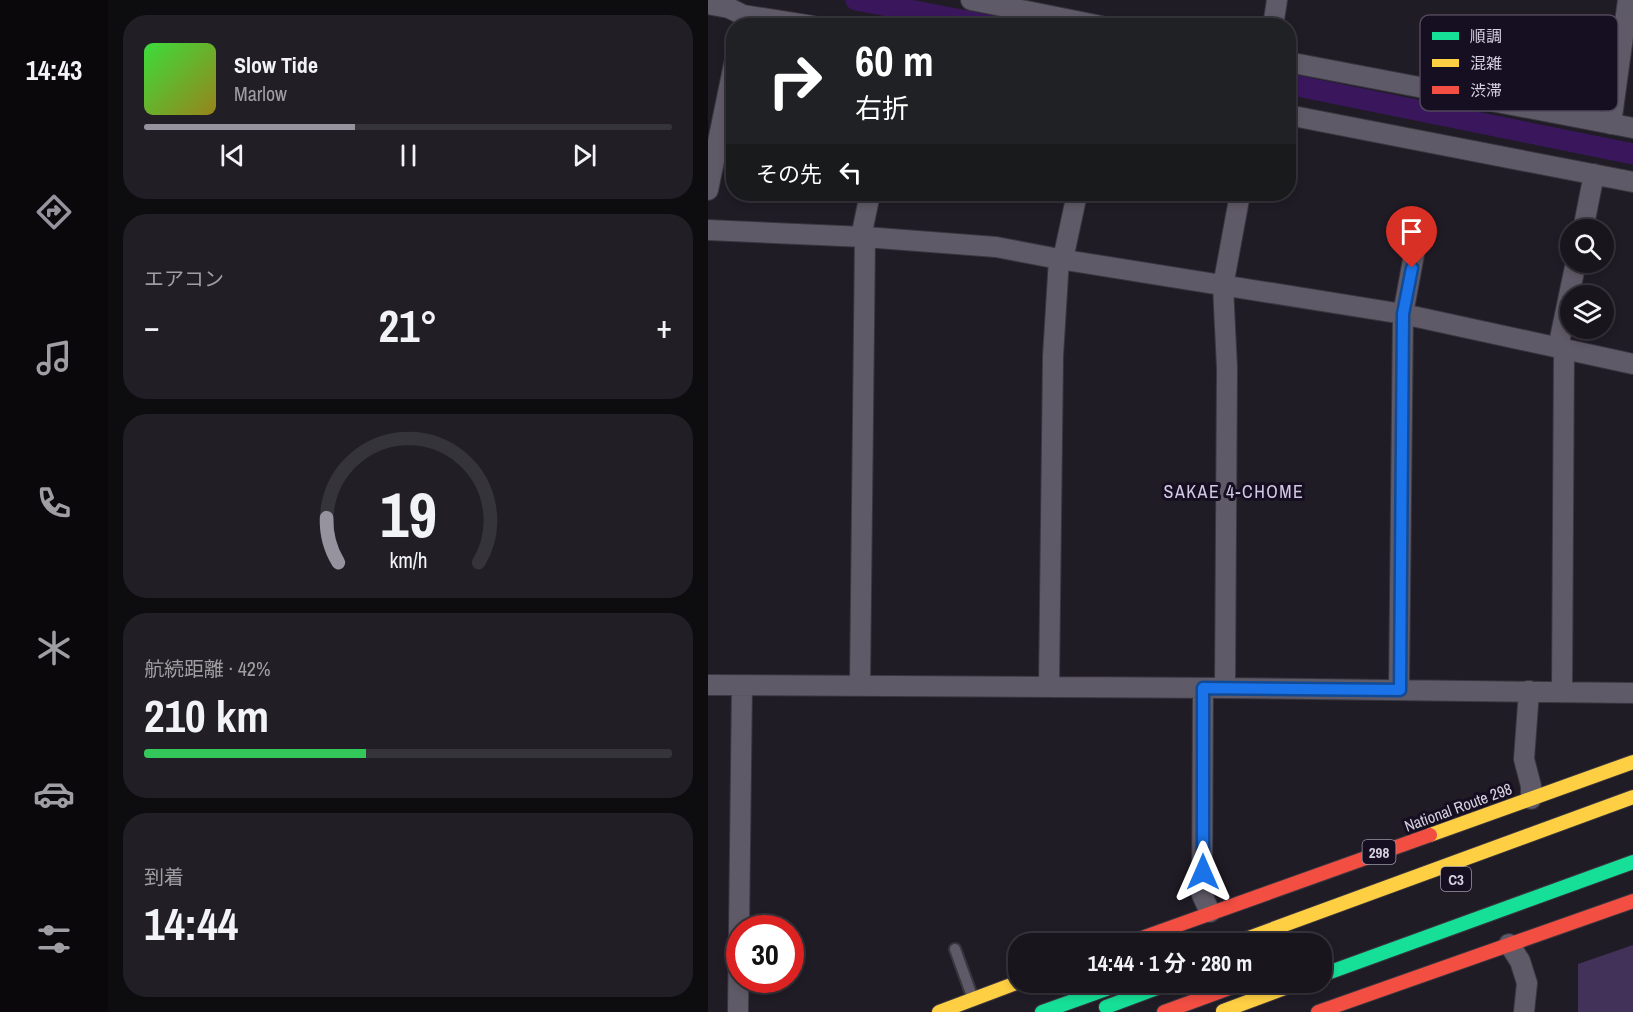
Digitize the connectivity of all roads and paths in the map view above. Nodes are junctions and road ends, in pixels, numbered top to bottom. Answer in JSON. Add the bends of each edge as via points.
{"nodes":[{"id":1,"x":971,"y":0,"type":"edge"},
{"id":2,"x":1277,"y":0,"type":"edge"},
{"id":3,"x":1628,"y":0,"type":"edge"},
{"id":4,"x":708,"y":4,"type":"edge"},
{"id":5,"x":1012,"y":4,"type":"edge"},
{"id":6,"x":740,"y":18,"type":"edge"},
{"id":7,"x":1069,"y":18,"type":"edge"},
{"id":8,"x":1274,"y":18,"type":"edge"},
{"id":9,"x":1296,"y":64,"type":"edge"},
{"id":10,"x":1618,"y":73,"type":"edge"},
{"id":11,"x":1420,"y":87,"type":"edge"},
{"id":12,"x":726,"y":103,"type":"edge"},
{"id":13,"x":1543,"y":111,"type":"edge"},
{"id":14,"x":1613,"y":111,"type":"edge"},
{"id":15,"x":1296,"y":117,"type":"edge"},
{"id":16,"x":1611,"y":124,"type":"junction"},
{"id":17,"x":1633,"y":128,"type":"edge"},
{"id":18,"x":1594,"y":174,"type":"junction"},
{"id":19,"x":1633,"y":182,"type":"edge"},
{"id":20,"x":708,"y":190,"type":"edge"},
{"id":21,"x":869,"y":201,"type":"edge"},
{"id":22,"x":1075,"y":201,"type":"edge"},
{"id":23,"x":1239,"y":201,"type":"edge"},
{"id":24,"x":1585,"y":219,"type":"edge"},
{"id":25,"x":1420,"y":222,"type":"dead end"},
{"id":26,"x":708,"y":230,"type":"edge"},
{"id":27,"x":863,"y":237,"type":"junction"},
{"id":28,"x":1061,"y":259,"type":"junction"},
{"id":29,"x":1574,"y":273,"type":"edge"},
{"id":30,"x":1223,"y":286,"type":"junction"},
{"id":31,"x":1403,"y":314,"type":"junction"},
{"id":32,"x":1561,"y":349,"type":"junction"},
{"id":33,"x":1633,"y":364,"type":"edge"},
{"id":34,"x":708,"y":685,"type":"edge"},
{"id":35,"x":860,"y":685,"type":"junction"},
{"id":36,"x":742,"y":686,"type":"junction"},
{"id":37,"x":1049,"y":687,"type":"junction"},
{"id":38,"x":1203,"y":688,"type":"junction"},
{"id":39,"x":1225,"y":688,"type":"junction"},
{"id":40,"x":1400,"y":690,"type":"junction"},
{"id":41,"x":1529,"y":691,"type":"junction"},
{"id":42,"x":1562,"y":692,"type":"junction"},
{"id":43,"x":1633,"y":693,"type":"edge"},
{"id":44,"x":1633,"y":762,"type":"edge"},
{"id":45,"x":1633,"y":797,"type":"edge"},
{"id":46,"x":1531,"y":799,"type":"junction"},
{"id":47,"x":1633,"y":862,"type":"edge"},
{"id":48,"x":1633,"y":901,"type":"edge"},
{"id":49,"x":1210,"y":912,"type":"junction"},
{"id":50,"x":1154,"y":933,"type":"edge"},
{"id":51,"x":1262,"y":933,"type":"edge"},
{"id":52,"x":1509,"y":944,"type":"junction"},
{"id":53,"x":955,"y":949,"type":"dead end"},
{"id":54,"x":1332,"y":971,"type":"edge"},
{"id":55,"x":1008,"y":986,"type":"edge"},
{"id":56,"x":1095,"y":993,"type":"edge"},
{"id":57,"x":1144,"y":993,"type":"edge"},
{"id":58,"x":1216,"y":993,"type":"edge"},
{"id":59,"x":1271,"y":993,"type":"edge"},
{"id":60,"x":973,"y":999,"type":"junction"},
{"id":61,"x":738,"y":1012,"type":"edge"},
{"id":62,"x":939,"y":1012,"type":"edge"},
{"id":63,"x":1042,"y":1012,"type":"edge"},
{"id":64,"x":1093,"y":1012,"type":"edge"},
{"id":65,"x":1164,"y":1012,"type":"edge"},
{"id":66,"x":1219,"y":1012,"type":"edge"},
{"id":67,"x":1318,"y":1012,"type":"edge"},
{"id":68,"x":1524,"y":1012,"type":"edge"}],
"edges":[{"from":1,"to":5,"type":"street"},
{"from":2,"to":8,"type":"street"},
{"from":3,"to":10,"type":"street"},
{"from":4,"to":6,"type":"street","via":[[729,8]]},
{"from":5,"to":7,"type":"street"},
{"from":9,"to":11,"type":"street"},
{"from":12,"to":20,"type":"street"},
{"from":13,"to":16,"type":"street"},
{"from":14,"to":16,"type":"street"},
{"from":15,"to":18,"type":"street"},
{"from":16,"to":17,"type":"street"},
{"from":18,"to":19,"type":"street"},
{"from":18,"to":24,"type":"street"},
{"from":21,"to":27,"type":"street"},
{"from":22,"to":28,"type":"street"},
{"from":23,"to":30,"type":"street"},
{"from":25,"to":31,"type":"street"},
{"from":26,"to":27,"type":"street"},
{"from":27,"to":28,"type":"street","via":[[996,247]]},
{"from":27,"to":35,"type":"street"},
{"from":28,"to":30,"type":"street"},
{"from":28,"to":37,"type":"street","via":[[1053,368]]},
{"from":29,"to":32,"type":"street"},
{"from":30,"to":31,"type":"street"},
{"from":30,"to":39,"type":"street","via":[[1227,368]]},
{"from":31,"to":32,"type":"street"},
{"from":31,"to":40,"type":"street"},
{"from":32,"to":33,"type":"street"},
{"from":32,"to":42,"type":"street"},
{"from":34,"to":36,"type":"street"},
{"from":35,"to":36,"type":"street"},
{"from":35,"to":37,"type":"street"},
{"from":36,"to":61,"type":"street"},
{"from":37,"to":38,"type":"street"},
{"from":38,"to":39,"type":"street"},
{"from":38,"to":49,"type":"street","via":[[1202,896]]},
{"from":39,"to":40,"type":"street"},
{"from":40,"to":41,"type":"street"},
{"from":41,"to":42,"type":"street"},
{"from":41,"to":46,"type":"street","via":[[1524,759]]},
{"from":42,"to":43,"type":"street"},
{"from":44,"to":46,"type":"highway","name":"National Route 298","number":"298"},
{"from":45,"to":51,"type":"highway","number":"298"},
{"from":46,"to":49,"type":"highway","name":"National Route 298","number":"298"},
{"from":47,"to":54,"type":"highway"},
{"from":48,"to":52,"type":"highway"},
{"from":49,"to":50,"type":"highway","name":"National Route 298","number":"298"},
{"from":52,"to":67,"type":"highway"},
{"from":52,"to":68,"type":"street","via":[[1527,983]]},
{"from":53,"to":60,"type":"lane"},
{"from":55,"to":60,"type":"highway"},
{"from":56,"to":63,"type":"highway"},
{"from":57,"to":64,"type":"highway"},
{"from":58,"to":65,"type":"highway"},
{"from":59,"to":66,"type":"highway"},
{"from":60,"to":62,"type":"highway"}]}
